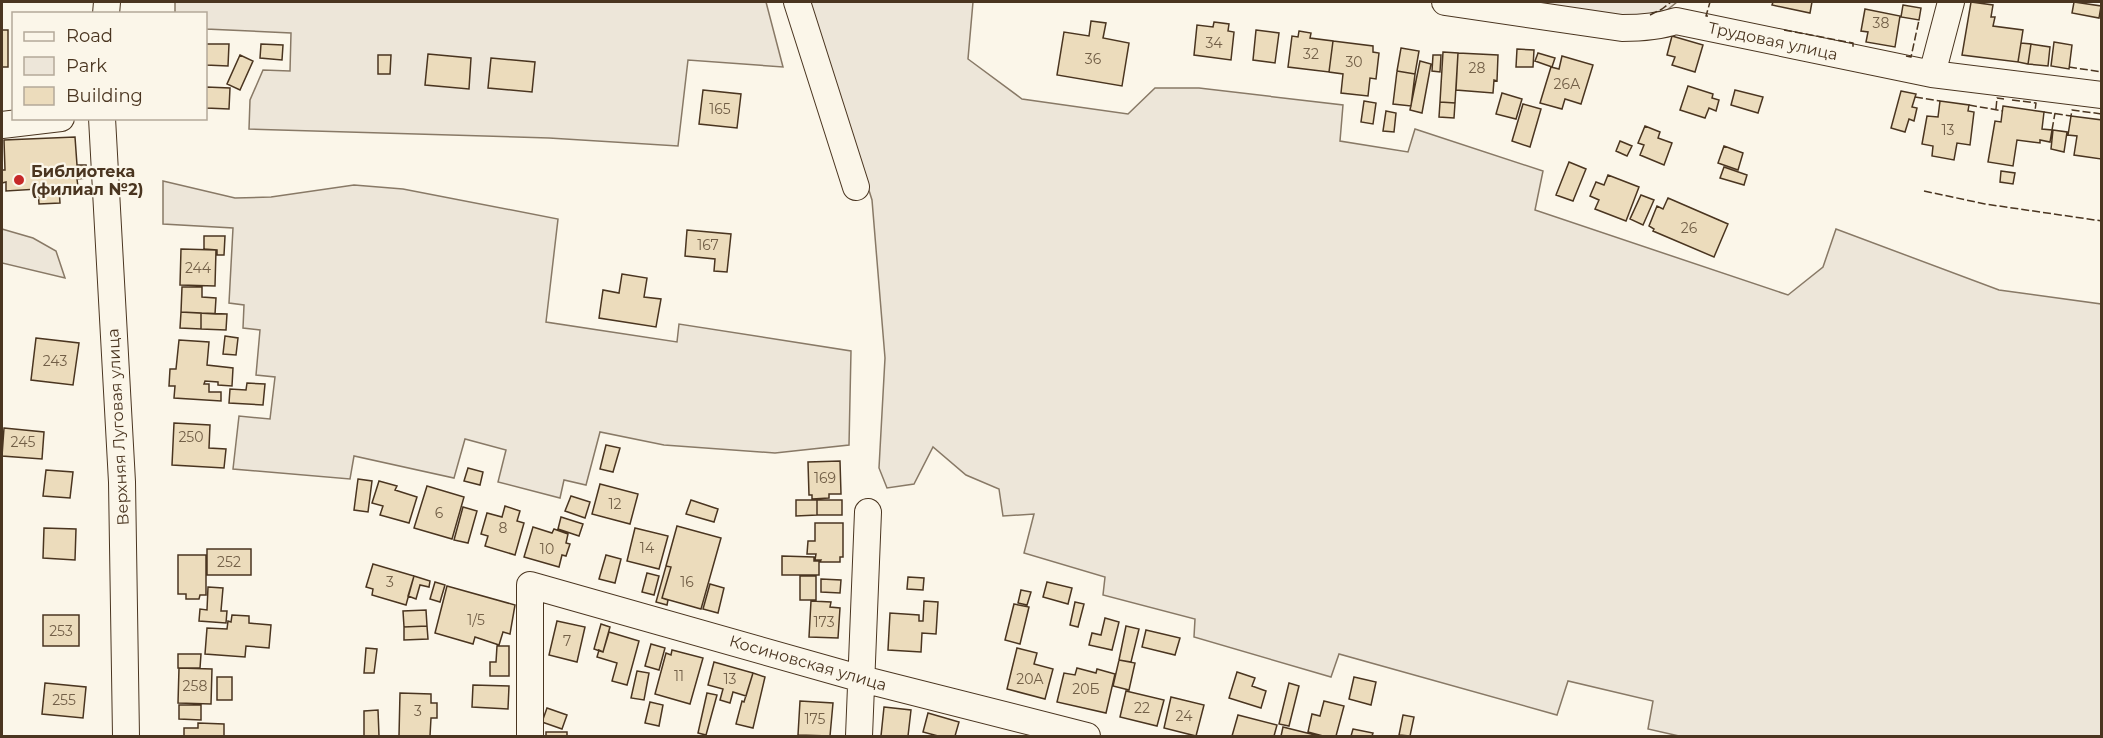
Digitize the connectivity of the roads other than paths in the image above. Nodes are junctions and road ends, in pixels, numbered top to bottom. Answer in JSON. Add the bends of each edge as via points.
{"nodes":[{"id":1,"x":797,"y":2,"type":"edge"},
{"id":2,"x":1445,"y":2,"type":"edge"},
{"id":3,"x":1951,"y":2,"type":"edge"},
{"id":4,"x":1682,"y":11,"type":"edge"},
{"id":5,"x":1932,"y":74,"type":"junction"},
{"id":6,"x":2102,"y":96,"type":"edge"},
{"id":7,"x":44,"y":120,"type":"edge"},
{"id":8,"x":102,"y":120,"type":"edge"},
{"id":9,"x":2,"y":125,"type":"edge"},
{"id":10,"x":856,"y":187,"type":"dead end"},
{"id":11,"x":868,"y":512,"type":"dead end"},
{"id":12,"x":862,"y":679,"type":"junction"},
{"id":13,"x":126,"y":736,"type":"edge"},
{"id":14,"x":530,"y":736,"type":"edge"},
{"id":15,"x":859,"y":736,"type":"edge"},
{"id":16,"x":1088,"y":736,"type":"edge"}],
"edges":[{"from":1,"to":10,"type":"street"},
{"from":2,"to":4,"type":"street","name":"Трудовая улица","via":[[1622,28],[1662,26]]},
{"from":3,"to":5,"type":"street"},
{"from":4,"to":5,"type":"street","name":"Трудовая улица"},
{"from":5,"to":6,"type":"street","name":"Трудовая улица"},
{"from":7,"to":9,"type":"street"},
{"from":8,"to":13,"type":"street","name":"Верхняя Луговая улица","via":[[122,482]]},
{"from":11,"to":12,"type":"street"},
{"from":12,"to":14,"type":"street","name":"Косиновская улица","via":[[530,585]]},
{"from":12,"to":15,"type":"street"},
{"from":12,"to":16,"type":"street","name":"Косиновская улица"}]}
